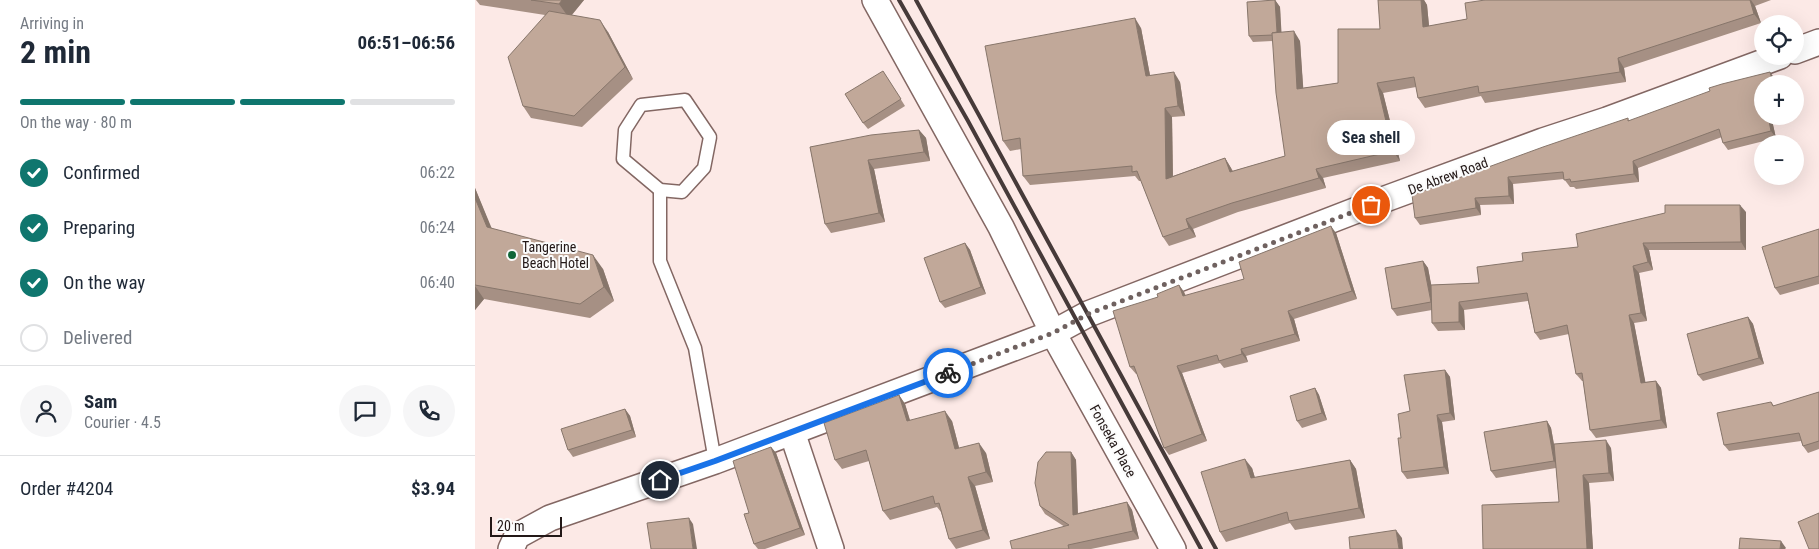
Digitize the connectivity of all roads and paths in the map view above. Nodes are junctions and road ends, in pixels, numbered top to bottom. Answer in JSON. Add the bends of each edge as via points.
{"nodes":[{"id":1,"x":875,"y":0,"type":"edge"},
{"id":2,"x":1819,"y":42,"type":"edge"},
{"id":3,"x":1804,"y":48,"type":"edge"},
{"id":4,"x":1756,"y":65,"type":"edge"},
{"id":5,"x":660,"y":190,"type":"junction"},
{"id":6,"x":1053,"y":333,"type":"junction"},
{"id":7,"x":792,"y":432,"type":"junction"},
{"id":8,"x":715,"y":461,"type":"junction"},
{"id":9,"x":511,"y":549,"type":"edge"},
{"id":10,"x":831,"y":549,"type":"edge"},
{"id":11,"x":1173,"y":549,"type":"edge"}],
"edges":[{"from":1,"to":6,"type":"street","name":"Fonseka Place","via":[[1001,227]]},
{"from":2,"to":3,"type":"street"},
{"from":4,"to":6,"type":"street","name":"De Abrew Road","via":[[1388,198],[1088,314]]},
{"from":5,"to":5,"type":"lane","via":[[623,159],[625,130],[641,105],[685,100],[710,137],[704,168],[682,192]]},
{"from":5,"to":8,"type":"lane","via":[[660,261],[695,348]]},
{"from":6,"to":7,"type":"street","name":"De Abrew Road"},
{"from":6,"to":11,"type":"street","name":"Fonseka Place"},
{"from":7,"to":8,"type":"street","name":"De Abrew Road"},
{"from":7,"to":10,"type":"street"},
{"from":8,"to":9,"type":"street","name":"De Abrew Road","via":[[550,518],[517,536]]}]}
